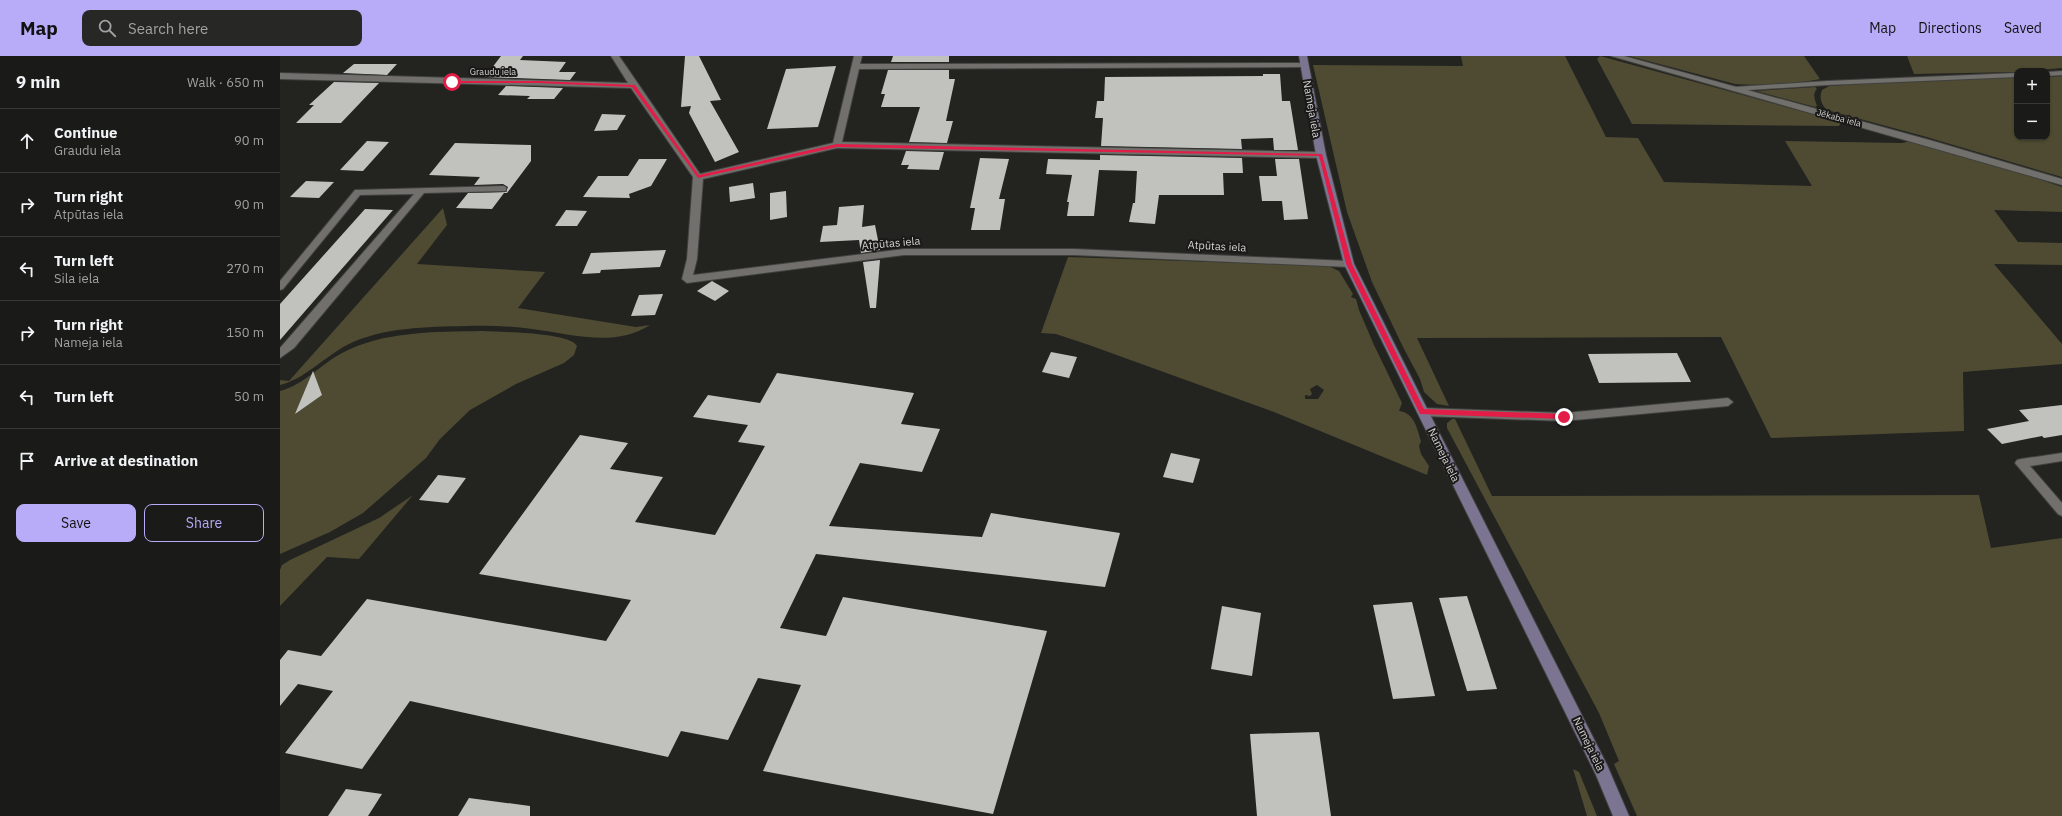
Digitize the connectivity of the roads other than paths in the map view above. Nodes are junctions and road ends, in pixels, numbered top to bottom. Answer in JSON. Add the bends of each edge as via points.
{"nodes":[{"id":1,"x":615,"y":56,"type":"edge"},
{"id":2,"x":858,"y":56,"type":"edge"},
{"id":3,"x":1614,"y":56,"type":"edge"},
{"id":4,"x":1303,"y":60,"type":"edge"},
{"id":5,"x":855,"y":67,"type":"junction"},
{"id":6,"x":2062,"y":73,"type":"edge"},
{"id":7,"x":2050,"y":74,"type":"edge"},
{"id":8,"x":2014,"y":75,"type":"edge"},
{"id":9,"x":280,"y":76,"type":"edge"},
{"id":10,"x":634,"y":86,"type":"junction"},
{"id":11,"x":1734,"y":89,"type":"junction"},
{"id":12,"x":837,"y":145,"type":"junction"},
{"id":13,"x":1321,"y":155,"type":"junction"},
{"id":14,"x":698,"y":177,"type":"junction"},
{"id":15,"x":2062,"y":182,"type":"edge"},
{"id":16,"x":503,"y":189,"type":"dead end"},
{"id":17,"x":421,"y":191,"type":"junction"},
{"id":18,"x":1349,"y":264,"type":"junction"},
{"id":19,"x":280,"y":286,"type":"edge"},
{"id":20,"x":280,"y":354,"type":"edge"},
{"id":21,"x":1728,"y":402,"type":"dead end"},
{"id":22,"x":1422,"y":412,"type":"junction"},
{"id":23,"x":2062,"y":457,"type":"edge"},
{"id":24,"x":2062,"y":511,"type":"edge"},
{"id":25,"x":1621,"y":816,"type":"edge"}],
"edges":[{"from":1,"to":10,"type":"street"},
{"from":2,"to":5,"type":"street"},
{"from":3,"to":11,"type":"street","name":"Jēkaba iela"},
{"from":4,"to":5,"type":"street"},
{"from":4,"to":13,"type":"street","name":"Nameja iela"},
{"from":5,"to":12,"type":"street"},
{"from":6,"to":7,"type":"lane"},
{"from":8,"to":11,"type":"lane"},
{"from":9,"to":10,"type":"street","name":"Graudu iela"},
{"from":10,"to":14,"type":"street"},
{"from":11,"to":15,"type":"street","name":"Jēkaba iela"},
{"from":12,"to":13,"type":"street"},
{"from":12,"to":14,"type":"street"},
{"from":13,"to":18,"type":"street","name":"Nameja iela"},
{"from":14,"to":18,"type":"street","name":"Atpūtas iela","via":[[692,259],[687,279],[904,252],[1074,252]]},
{"from":16,"to":17,"type":"lane"},
{"from":17,"to":19,"type":"lane","via":[[358,192]]},
{"from":17,"to":20,"type":"lane"},
{"from":18,"to":22,"type":"street","name":"Nameja iela"},
{"from":21,"to":22,"type":"lane","via":[[1564,417]]},
{"from":22,"to":25,"type":"street","name":"Nameja iela","via":[[1602,770]]},
{"from":23,"to":24,"type":"lane","via":[[2021,463]]}]}
